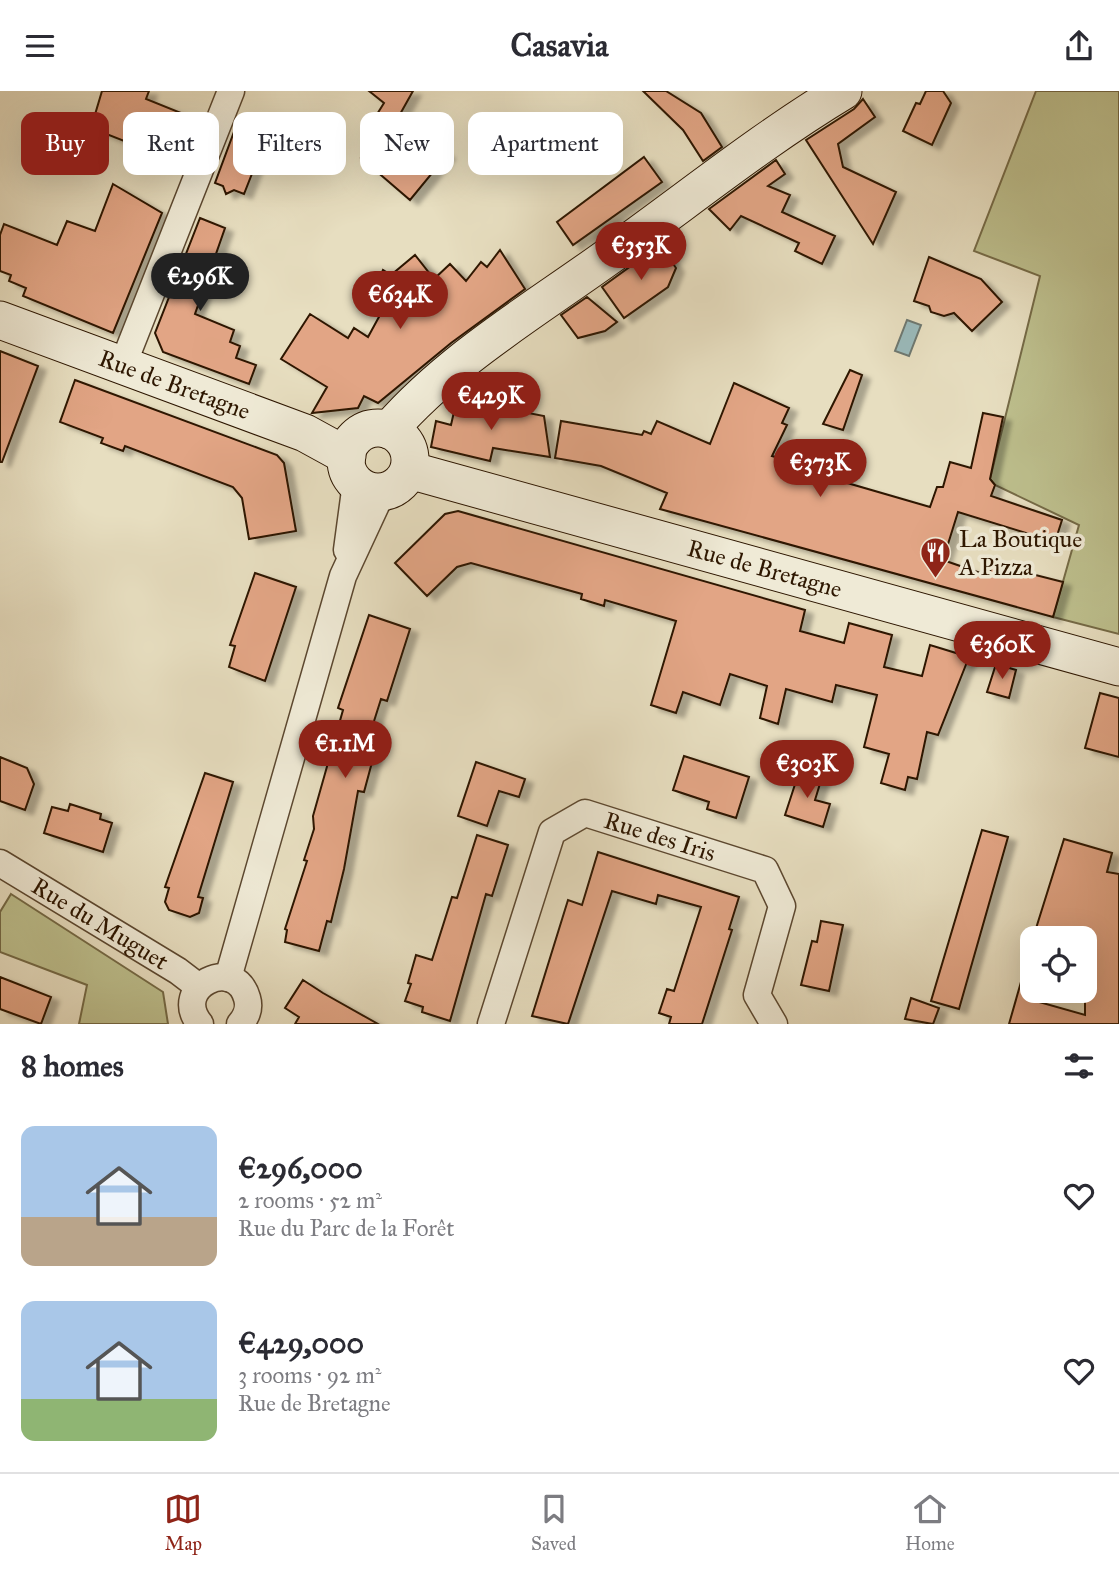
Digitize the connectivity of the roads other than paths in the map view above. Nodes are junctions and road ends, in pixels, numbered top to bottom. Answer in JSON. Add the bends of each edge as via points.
{"nodes":[{"id":1,"x":231,"y":91,"type":"edge"},
{"id":2,"x":843,"y":91,"type":"edge"},
{"id":3,"x":0,"y":320,"type":"edge"},
{"id":4,"x":122,"y":367,"type":"junction"},
{"id":5,"x":389,"y":430,"type":"junction"},
{"id":6,"x":373,"y":475,"type":"junction"},
{"id":7,"x":1119,"y":667,"type":"edge"},
{"id":8,"x":0,"y":863,"type":"edge"},
{"id":9,"x":228,"y":978,"type":"junction"},
{"id":10,"x":198,"y":987,"type":"junction"},
{"id":11,"x":200,"y":1024,"type":"edge"},
{"id":12,"x":240,"y":1024,"type":"edge"},
{"id":13,"x":491,"y":1024,"type":"edge"},
{"id":14,"x":774,"y":1024,"type":"edge"}],
"edges":[{"from":1,"to":4,"type":"street"},
{"from":2,"to":5,"type":"main road","via":[[525,315],[420,394]]},
{"from":3,"to":4,"type":"main road","name":"Rue de Bretagne"},
{"from":4,"to":6,"type":"main road","name":"Rue de Bretagne","via":[[305,433]]},
{"from":5,"to":6,"type":"main road","via":[[406,443],[410,453]]},
{"from":5,"to":6,"type":"main road","via":[[371,429],[355,438]]},
{"from":6,"to":7,"type":"main road","name":"Rue de Bretagne"},
{"from":6,"to":9,"type":"street"},
{"from":8,"to":10,"type":"street","name":"Rue du Muguet"},
{"from":9,"to":10,"type":"street","via":[[212,978]]},
{"from":9,"to":12,"type":"street","via":[[247,995],[247,1013]]},
{"from":10,"to":11,"type":"street","via":[[192,1004]]},
{"from":13,"to":14,"type":"street","name":"Rue des Iris","via":[[552,832],[585,813],[765,870],[782,906],[757,995]]}]}
